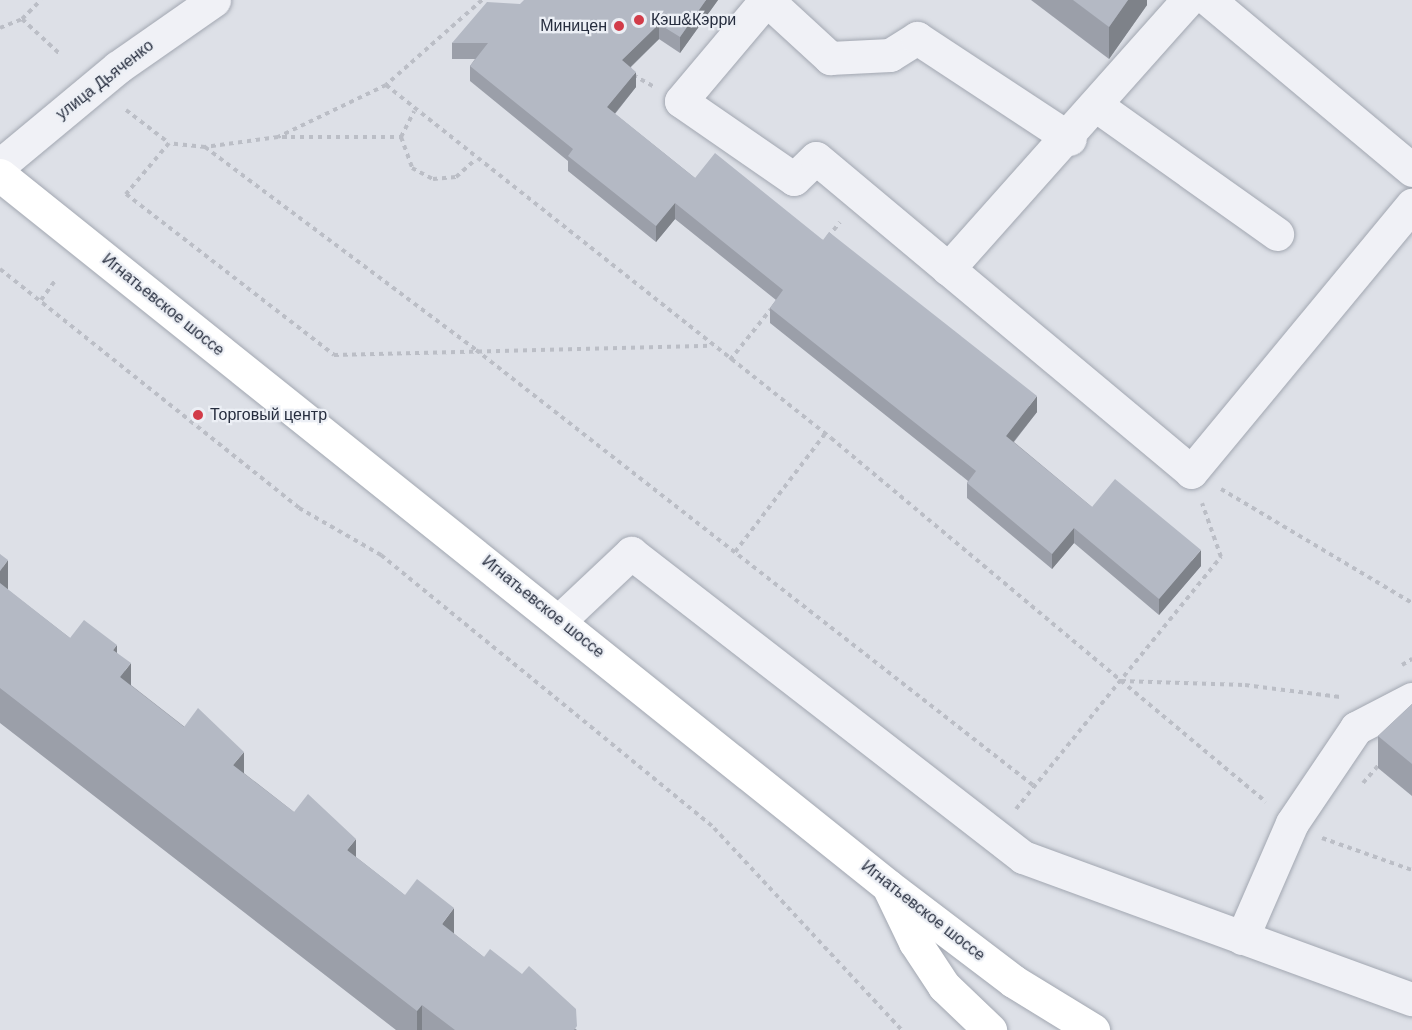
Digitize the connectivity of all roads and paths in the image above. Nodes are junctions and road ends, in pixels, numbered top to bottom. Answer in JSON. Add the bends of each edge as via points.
{"nodes":[{"id":1,"x":41,"y":0,"type":"edge"},
{"id":2,"x":214,"y":0,"type":"edge"},
{"id":3,"x":482,"y":0,"type":"edge"},
{"id":4,"x":767,"y":0,"type":"edge"},
{"id":5,"x":1188,"y":0,"type":"edge"},
{"id":6,"x":1209,"y":0,"type":"edge"},
{"id":7,"x":22,"y":19,"type":"junction"},
{"id":8,"x":0,"y":28,"type":"edge"},
{"id":9,"x":61,"y":55,"type":"dead end"},
{"id":10,"x":622,"y":66,"type":"edge"},
{"id":11,"x":631,"y":74,"type":"edge"},
{"id":12,"x":386,"y":86,"type":"junction"},
{"id":13,"x":1097,"y":106,"type":"junction"},
{"id":14,"x":126,"y":110,"type":"dead end"},
{"id":15,"x":414,"y":111,"type":"junction"},
{"id":16,"x":278,"y":136,"type":"junction"},
{"id":17,"x":401,"y":137,"type":"junction"},
{"id":18,"x":1070,"y":139,"type":"junction"},
{"id":19,"x":169,"y":143,"type":"junction"},
{"id":20,"x":205,"y":147,"type":"junction"},
{"id":21,"x":476,"y":159,"type":"junction"},
{"id":22,"x":0,"y":165,"type":"edge"},
{"id":23,"x":1412,"y":170,"type":"edge"},
{"id":24,"x":0,"y":175,"type":"edge"},
{"id":25,"x":861,"y":196,"type":"junction"},
{"id":26,"x":1412,"y":204,"type":"edge"},
{"id":27,"x":1277,"y":234,"type":"dead end"},
{"id":28,"x":825,"y":241,"type":"edge"},
{"id":29,"x":0,"y":269,"type":"edge"},
{"id":30,"x":948,"y":269,"type":"junction"},
{"id":31,"x":55,"y":281,"type":"dead end"},
{"id":32,"x":41,"y":300,"type":"junction"},
{"id":33,"x":774,"y":305,"type":"edge"},
{"id":34,"x":711,"y":346,"type":"junction"},
{"id":35,"x":476,"y":350,"type":"junction"},
{"id":36,"x":730,"y":360,"type":"junction"},
{"id":37,"x":825,"y":434,"type":"junction"},
{"id":38,"x":1191,"y":472,"type":"junction"},
{"id":39,"x":735,"y":552,"type":"junction"},
{"id":40,"x":1412,"y":603,"type":"edge"},
{"id":41,"x":560,"y":620,"type":"junction"},
{"id":42,"x":1120,"y":681,"type":"junction"},
{"id":43,"x":1349,"y":698,"type":"dead end"},
{"id":44,"x":1412,"y":699,"type":"edge"},
{"id":45,"x":1034,"y":786,"type":"junction"},
{"id":46,"x":1292,"y":823,"type":"junction"},
{"id":47,"x":995,"y":835,"type":"junction"},
{"id":48,"x":1412,"y":870,"type":"edge"},
{"id":49,"x":888,"y":886,"type":"junction"},
{"id":50,"x":1242,"y":938,"type":"junction"},
{"id":51,"x":1412,"y":999,"type":"edge"},
{"id":52,"x":902,"y":1030,"type":"edge"},
{"id":53,"x":990,"y":1030,"type":"edge"},
{"id":54,"x":1093,"y":1030,"type":"edge"}],
"edges":[{"from":1,"to":7,"type":"path"},
{"from":2,"to":22,"type":"street","name":"улица Дьяченко","via":[[118,67]]},
{"from":3,"to":12,"type":"path"},
{"from":4,"to":18,"type":"street","via":[[830,58],[890,55],[917,38]]},
{"from":4,"to":25,"type":"street","via":[[681,101],[794,179],[816,158]]},
{"from":5,"to":13,"type":"street"},
{"from":6,"to":23,"type":"street"},
{"from":7,"to":8,"type":"path"},
{"from":7,"to":9,"type":"path"},
{"from":10,"to":11,"type":"path"},
{"from":12,"to":15,"type":"path"},
{"from":12,"to":16,"type":"path"},
{"from":13,"to":18,"type":"street"},
{"from":13,"to":27,"type":"street"},
{"from":14,"to":19,"type":"path"},
{"from":15,"to":17,"type":"path"},
{"from":15,"to":21,"type":"path"},
{"from":16,"to":17,"type":"path"},
{"from":16,"to":20,"type":"path"},
{"from":17,"to":21,"type":"path","via":[[412,168],[433,179],[456,177]]},
{"from":18,"to":30,"type":"street"},
{"from":19,"to":20,"type":"path"},
{"from":19,"to":35,"type":"path","via":[[126,195],[334,355]]},
{"from":20,"to":35,"type":"path"},
{"from":21,"to":34,"type":"path"},
{"from":24,"to":41,"type":"main road","name":"Игнатьевское шоссе"},
{"from":25,"to":28,"type":"path"},
{"from":25,"to":30,"type":"street"},
{"from":26,"to":38,"type":"street"},
{"from":29,"to":32,"type":"path"},
{"from":30,"to":38,"type":"street"},
{"from":31,"to":32,"type":"path"},
{"from":32,"to":52,"type":"path","via":[[299,508],[381,555],[714,828]]},
{"from":33,"to":36,"type":"path"},
{"from":34,"to":35,"type":"path"},
{"from":34,"to":36,"type":"path"},
{"from":35,"to":39,"type":"path"},
{"from":36,"to":37,"type":"path"},
{"from":37,"to":39,"type":"path"},
{"from":37,"to":42,"type":"path"},
{"from":38,"to":40,"type":"path"},
{"from":38,"to":42,"type":"path","via":[[1221,557]]},
{"from":39,"to":45,"type":"path"},
{"from":41,"to":47,"type":"street","via":[[631,553]]},
{"from":41,"to":49,"type":"main road","name":"Игнатьевское шоссе"},
{"from":42,"to":43,"type":"path","via":[[1245,685]]},
{"from":42,"to":45,"type":"path"},
{"from":42,"to":46,"type":"path"},
{"from":44,"to":46,"type":"street","via":[[1356,728]]},
{"from":45,"to":47,"type":"path"},
{"from":46,"to":48,"type":"path"},
{"from":46,"to":50,"type":"street"},
{"from":47,"to":50,"type":"street","via":[[1023,857]]},
{"from":49,"to":53,"type":"main road","via":[[915,942],[944,986]]},
{"from":49,"to":54,"type":"main road","name":"Игнатьевское шоссе","via":[[1012,981]]},
{"from":50,"to":51,"type":"street"}]}
